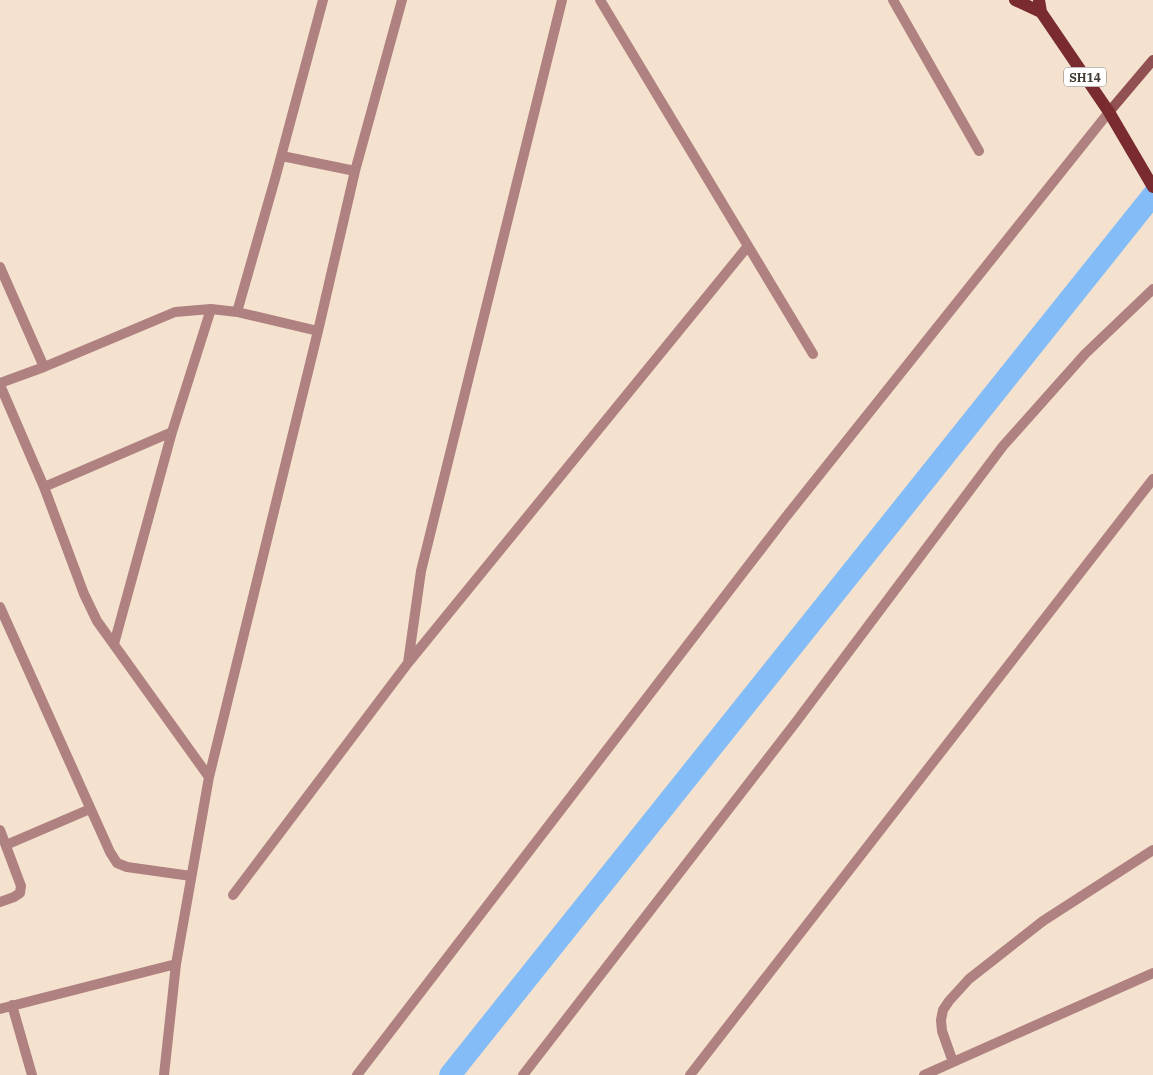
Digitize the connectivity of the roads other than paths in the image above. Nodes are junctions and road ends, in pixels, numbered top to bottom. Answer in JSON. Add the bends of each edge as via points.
{"nodes":[{"id":1,"x":323,"y":0,"type":"edge"},
{"id":2,"x":402,"y":0,"type":"edge"},
{"id":3,"x":562,"y":0,"type":"edge"},
{"id":4,"x":600,"y":0,"type":"edge"},
{"id":5,"x":893,"y":0,"type":"edge"},
{"id":6,"x":1015,"y":0,"type":"edge"},
{"id":7,"x":1040,"y":6,"type":"edge"},
{"id":8,"x":1153,"y":60,"type":"edge"},
{"id":9,"x":1109,"y":112,"type":"junction"},
{"id":10,"x":980,"y":151,"type":"dead end"},
{"id":11,"x":282,"y":156,"type":"junction"},
{"id":12,"x":355,"y":171,"type":"junction"},
{"id":13,"x":1153,"y":187,"type":"edge"},
{"id":14,"x":748,"y":246,"type":"junction"},
{"id":15,"x":0,"y":266,"type":"edge"},
{"id":16,"x":1153,"y":289,"type":"edge"},
{"id":17,"x":210,"y":309,"type":"junction"},
{"id":18,"x":237,"y":312,"type":"junction"},
{"id":19,"x":318,"y":331,"type":"junction"},
{"id":20,"x":813,"y":354,"type":"dead end"},
{"id":21,"x":44,"y":367,"type":"junction"},
{"id":22,"x":0,"y":384,"type":"edge"},
{"id":23,"x":172,"y":432,"type":"junction"},
{"id":24,"x":1153,"y":479,"type":"edge"},
{"id":25,"x":44,"y":487,"type":"junction"},
{"id":26,"x":0,"y":606,"type":"edge"},
{"id":27,"x":114,"y":644,"type":"junction"},
{"id":28,"x":408,"y":663,"type":"junction"},
{"id":29,"x":209,"y":777,"type":"junction"},
{"id":30,"x":90,"y":809,"type":"junction"},
{"id":31,"x":0,"y":830,"type":"edge"},
{"id":32,"x":6,"y":844,"type":"junction"},
{"id":33,"x":1153,"y":850,"type":"edge"},
{"id":34,"x":191,"y":876,"type":"junction"},
{"id":35,"x":233,"y":895,"type":"dead end"},
{"id":36,"x":0,"y":902,"type":"edge"},
{"id":37,"x":176,"y":964,"type":"junction"},
{"id":38,"x":1153,"y":973,"type":"edge"},
{"id":39,"x":12,"y":1005,"type":"junction"},
{"id":40,"x":0,"y":1009,"type":"edge"},
{"id":41,"x":953,"y":1062,"type":"junction"},
{"id":42,"x":32,"y":1075,"type":"edge"},
{"id":43,"x":164,"y":1075,"type":"edge"},
{"id":44,"x":357,"y":1075,"type":"edge"},
{"id":45,"x":523,"y":1075,"type":"edge"},
{"id":46,"x":690,"y":1075,"type":"edge"},
{"id":47,"x":924,"y":1075,"type":"edge"}],
"edges":[{"from":1,"to":11,"type":"street"},
{"from":2,"to":12,"type":"street"},
{"from":3,"to":28,"type":"street","via":[[421,570]]},
{"from":4,"to":14,"type":"street"},
{"from":5,"to":10,"type":"street"},
{"from":6,"to":7,"type":"main road","number":"SH14"},
{"from":7,"to":9,"type":"main road","number":"SH14"},
{"from":8,"to":9,"type":"main road"},
{"from":9,"to":13,"type":"main road","number":"SH14"},
{"from":9,"to":44,"type":"street","via":[[785,518]]},
{"from":11,"to":12,"type":"street"},
{"from":11,"to":18,"type":"street"},
{"from":12,"to":19,"type":"street"},
{"from":14,"to":20,"type":"street"},
{"from":14,"to":28,"type":"street"},
{"from":15,"to":21,"type":"street"},
{"from":16,"to":45,"type":"street","via":[[1085,354],[1004,446],[784,738]]},
{"from":17,"to":18,"type":"street"},
{"from":17,"to":21,"type":"street","via":[[175,312]]},
{"from":17,"to":23,"type":"street"},
{"from":18,"to":19,"type":"street"},
{"from":19,"to":29,"type":"street"},
{"from":21,"to":22,"type":"street"},
{"from":22,"to":25,"type":"street"},
{"from":23,"to":25,"type":"street"},
{"from":23,"to":27,"type":"street"},
{"from":24,"to":46,"type":"street"},
{"from":25,"to":27,"type":"street","via":[[84,594],[97,621]]},
{"from":26,"to":30,"type":"street"},
{"from":27,"to":29,"type":"street"},
{"from":28,"to":35,"type":"street"},
{"from":29,"to":34,"type":"street"},
{"from":30,"to":32,"type":"street"},
{"from":30,"to":34,"type":"street","via":[[117,863]]},
{"from":31,"to":32,"type":"street"},
{"from":32,"to":36,"type":"street","via":[[21,886],[20,893],[14,898]]},
{"from":33,"to":41,"type":"street","via":[[1043,921],[970,979],[948,1001],[941,1020]]},
{"from":34,"to":37,"type":"street"},
{"from":37,"to":39,"type":"street"},
{"from":37,"to":43,"type":"street"},
{"from":38,"to":41,"type":"street"},
{"from":39,"to":40,"type":"street"},
{"from":39,"to":42,"type":"street"},
{"from":41,"to":47,"type":"street"}]}
